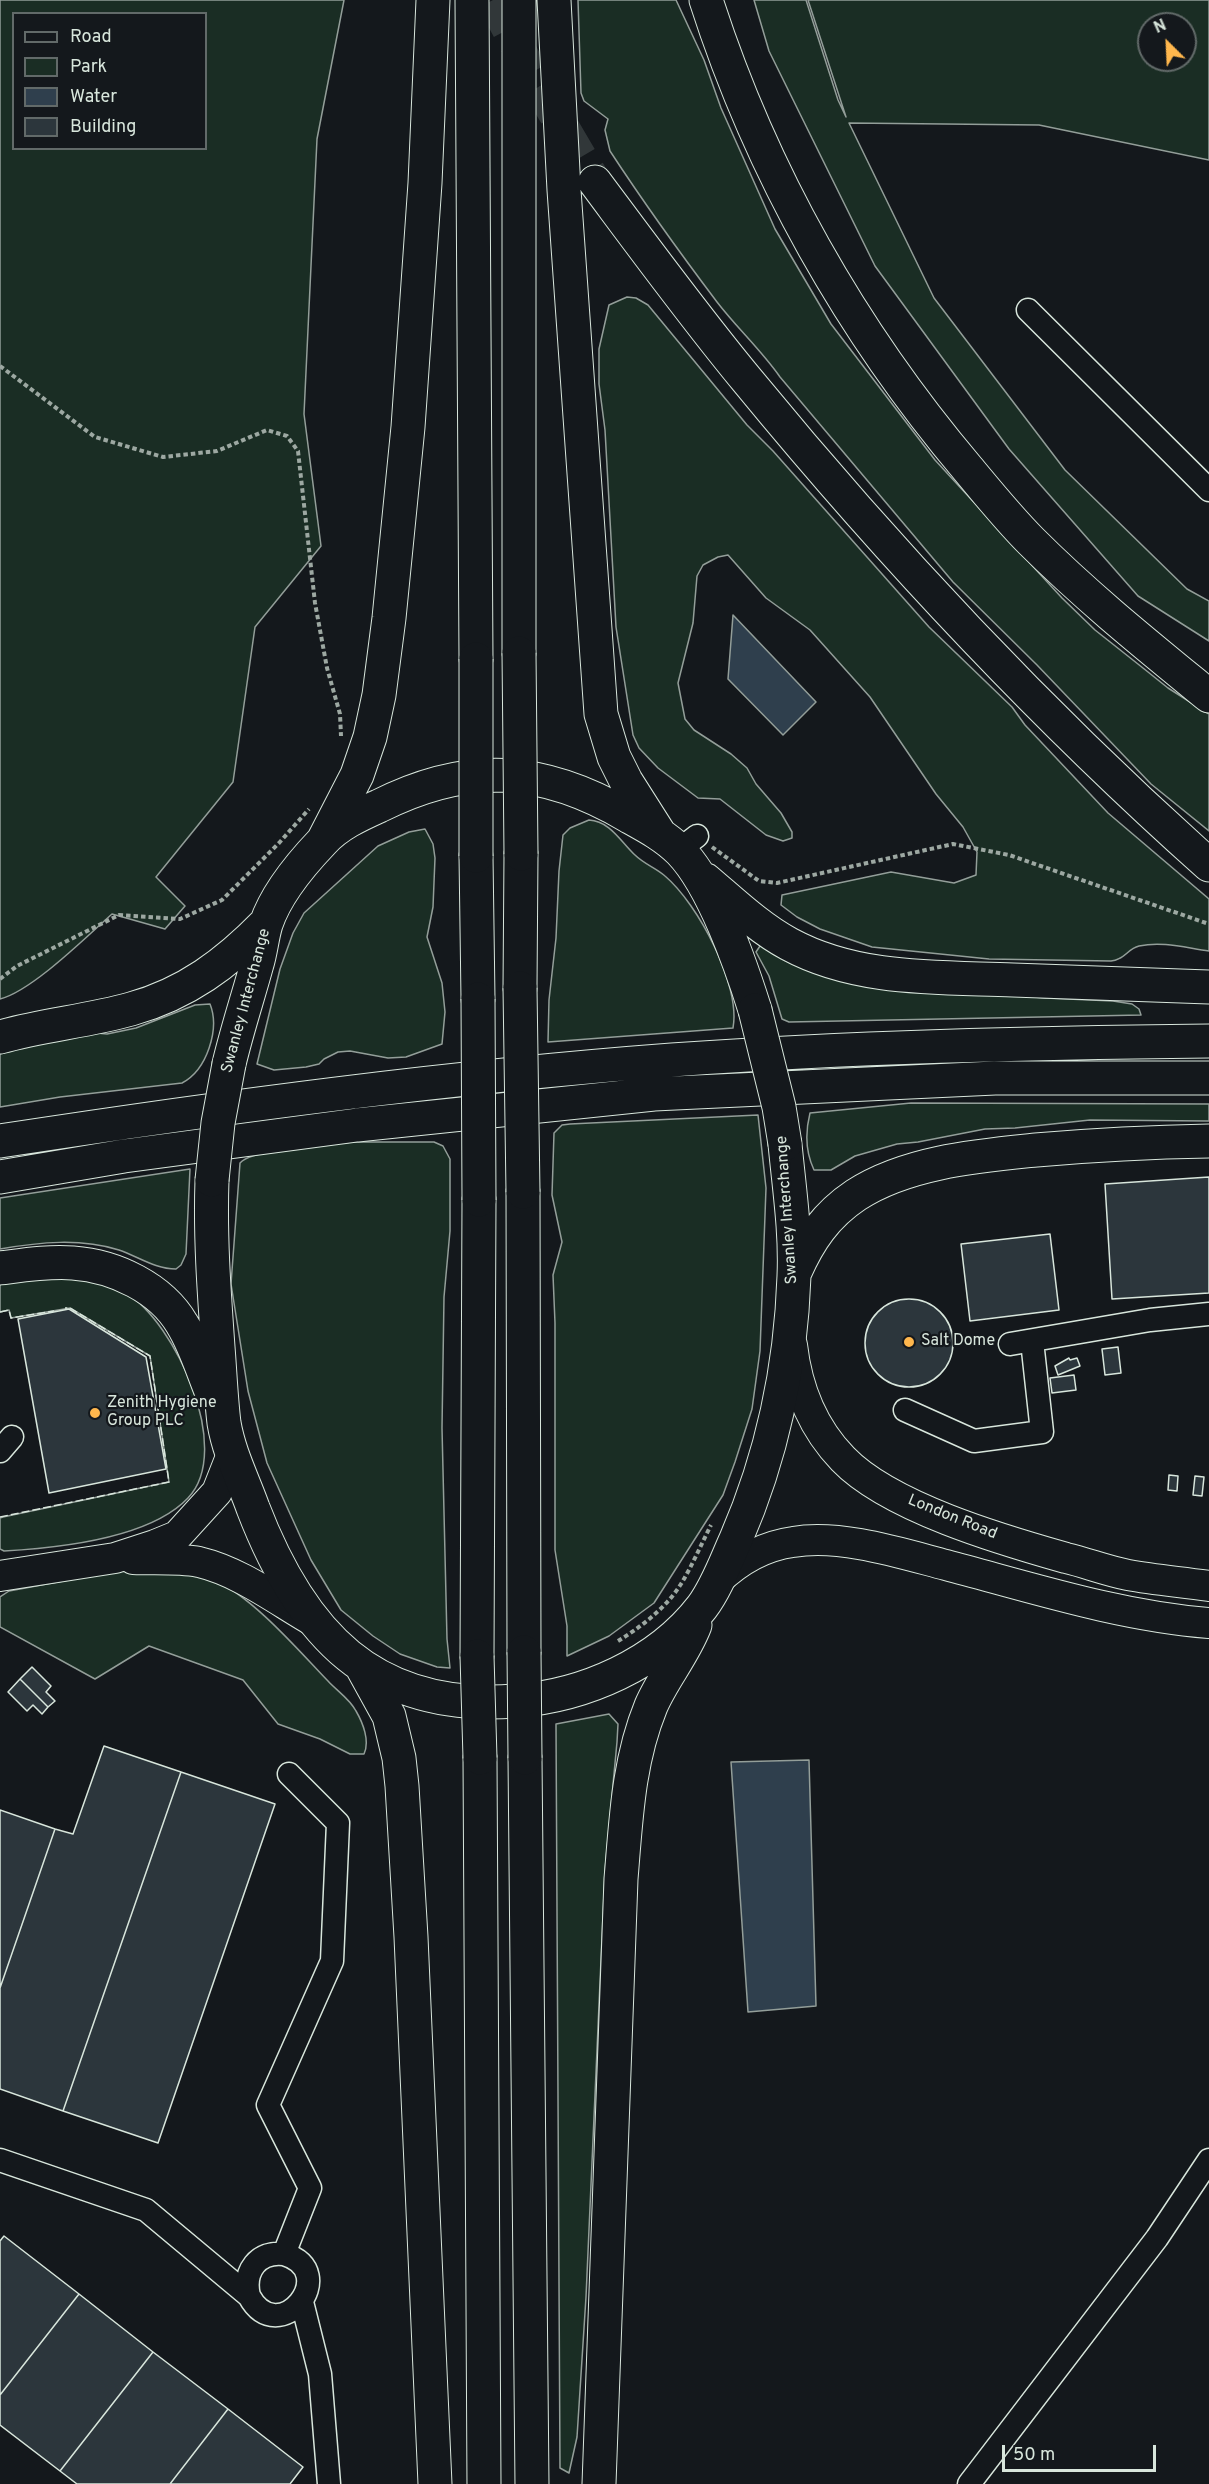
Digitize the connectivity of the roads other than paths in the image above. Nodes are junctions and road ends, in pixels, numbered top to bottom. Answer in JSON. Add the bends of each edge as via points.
{"nodes":[{"id":1,"x":433,"y":0,"type":"edge"},
{"id":2,"x":472,"y":0,"type":"edge"},
{"id":3,"x":519,"y":0,"type":"edge"},
{"id":4,"x":554,"y":0,"type":"edge"},
{"id":5,"x":706,"y":0,"type":"edge"},
{"id":6,"x":595,"y":182,"type":"tunnel mouth"},
{"id":7,"x":1028,"y":310,"type":"dead end"},
{"id":8,"x":1209,"y":490,"type":"edge"},
{"id":9,"x":1209,"y":696,"type":"edge"},
{"id":10,"x":324,"y":839,"type":"junction"},
{"id":11,"x":683,"y":848,"type":"junction"},
{"id":12,"x":1209,"y":865,"type":"edge"},
{"id":13,"x":266,"y":923,"type":"junction"},
{"id":14,"x":1209,"y":987,"type":"edge"},
{"id":15,"x":0,"y":1036,"type":"edge"},
{"id":16,"x":1209,"y":1041,"type":"edge"},
{"id":17,"x":1209,"y":1078,"type":"edge"},
{"id":18,"x":0,"y":1141,"type":"edge"},
{"id":19,"x":1209,"y":1142,"type":"edge"},
{"id":20,"x":0,"y":1177,"type":"edge"},
{"id":21,"x":0,"y":1268,"type":"edge"},
{"id":22,"x":795,"y":1272,"type":"junction"},
{"id":23,"x":1209,"y":1314,"type":"edge"},
{"id":24,"x":790,"y":1330,"type":"junction"},
{"id":25,"x":1032,"y":1341,"type":"junction"},
{"id":26,"x":1010,"y":1344,"type":"dead end"},
{"id":27,"x":904,"y":1410,"type":"dead end"},
{"id":28,"x":228,"y":1439,"type":"junction"},
{"id":29,"x":115,"y":1558,"type":"junction"},
{"id":30,"x":0,"y":1576,"type":"edge"},
{"id":31,"x":1209,"y":1586,"type":"edge"},
{"id":32,"x":710,"y":1594,"type":"junction"},
{"id":33,"x":315,"y":1622,"type":"junction"},
{"id":34,"x":1209,"y":1623,"type":"edge"},
{"id":35,"x":362,"y":1667,"type":"junction"},
{"id":36,"x":289,"y":1774,"type":"dead end"},
{"id":37,"x":0,"y":2160,"type":"edge"},
{"id":38,"x":1209,"y":2160,"type":"edge"},
{"id":39,"x":284,"y":2253,"type":"junction"},
{"id":40,"x":249,"y":2296,"type":"junction"},
{"id":41,"x":302,"y":2302,"type":"junction"},
{"id":42,"x":329,"y":2484,"type":"edge"},
{"id":43,"x":435,"y":2484,"type":"edge"},
{"id":44,"x":484,"y":2484,"type":"edge"},
{"id":45,"x":532,"y":2484,"type":"edge"},
{"id":46,"x":599,"y":2484,"type":"edge"},
{"id":47,"x":969,"y":2484,"type":"edge"}],
"edges":[{"from":1,"to":10,"type":"highway","via":[[409,415],[379,695],[357,775]]},
{"from":2,"to":44,"type":"highway","bridge":true},
{"from":3,"to":45,"type":"highway","bridge":true,"via":[[520,988]]},
{"from":4,"to":11,"type":"highway","via":[[601,714],[626,781]]},
{"from":5,"to":9,"type":"highway","via":[[740,94],[793,208],[850,308],[898,380],[1030,540],[1099,605]]},
{"from":6,"to":12,"type":"highway","via":[[746,379],[916,576],[1029,694]]},
{"from":7,"to":8,"type":"lane"},
{"from":10,"to":11,"type":"highway","name":"Swanley Interchange","via":[[395,797],[445,780],[487,773],[529,777],[574,788]]},
{"from":10,"to":13,"type":"highway","name":"Swanley Interchange"},
{"from":11,"to":14,"type":"highway","via":[[749,916],[788,944],[837,963],[911,977]]},
{"from":11,"to":22,"type":"highway","name":"Swanley Interchange","bridge":true,"via":[[737,957],[755,1010],[779,1107]]},
{"from":13,"to":15,"type":"highway","via":[[216,969],[162,999],[131,1010]]},
{"from":13,"to":28,"type":"highway","name":"Swanley Interchange","bridge":true,"via":[[229,1064],[212,1180],[212,1279]]},
{"from":16,"to":18,"type":"highway","via":[[993,1044],[674,1060],[399,1086]]},
{"from":17,"to":20,"type":"highway","via":[[995,1078],[654,1094],[357,1125]]},
{"from":19,"to":22,"type":"highway","via":[[1119,1142],[1002,1154],[906,1173],[870,1187],[835,1212],[818,1228]]},
{"from":21,"to":28,"type":"highway","via":[[76,1263],[110,1271],[147,1287],[173,1311],[185,1329]]},
{"from":22,"to":24,"type":"highway","name":"Swanley Interchange"},
{"from":23,"to":25,"type":"lane"},
{"from":24,"to":31,"type":"main road","name":"London Road","via":[[795,1371],[810,1415],[844,1460],[859,1473],[951,1521],[1043,1551],[1126,1574]]},
{"from":24,"to":32,"type":"highway","name":"Swanley Interchange","via":[[780,1396],[758,1485]]},
{"from":25,"to":26,"type":"lane"},
{"from":25,"to":27,"type":"lane","via":[[1042,1432],[974,1441]]},
{"from":28,"to":29,"type":"main road","via":[[218,1492],[177,1536]]},
{"from":28,"to":33,"type":"highway","name":"Swanley Interchange","via":[[264,1536]]},
{"from":29,"to":30,"type":"main road"},
{"from":29,"to":33,"type":"main road","via":[[196,1562],[216,1567]]},
{"from":32,"to":34,"type":"main road","via":[[739,1562],[772,1546],[794,1541],[842,1542],[1110,1608]]},
{"from":32,"to":35,"type":"highway","name":"Swanley Interchange","via":[[667,1641],[622,1672],[561,1695],[497,1702],[446,1698],[406,1690]]},
{"from":32,"to":46,"type":"highway","via":[[652,1703],[629,1781],[621,1879]]},
{"from":33,"to":35,"type":"highway","name":"Swanley Interchange"},
{"from":35,"to":43,"type":"highway","via":[[389,1716],[402,1786]]},
{"from":36,"to":39,"type":"lane","via":[[338,1823],[332,1962],[268,2105],[310,2188]]},
{"from":37,"to":40,"type":"lane","via":[[146,2210]]},
{"from":38,"to":47,"type":"lane","via":[[1157,2238]]},
{"from":39,"to":40,"type":"lane","via":[[257,2260],[247,2278]]},
{"from":39,"to":41,"type":"lane","via":[[296,2259],[306,2272],[308,2286]]},
{"from":40,"to":41,"type":"lane","via":[[259,2308],[273,2314],[289,2312]]},
{"from":41,"to":42,"type":"lane","via":[[320,2374]]}]}
